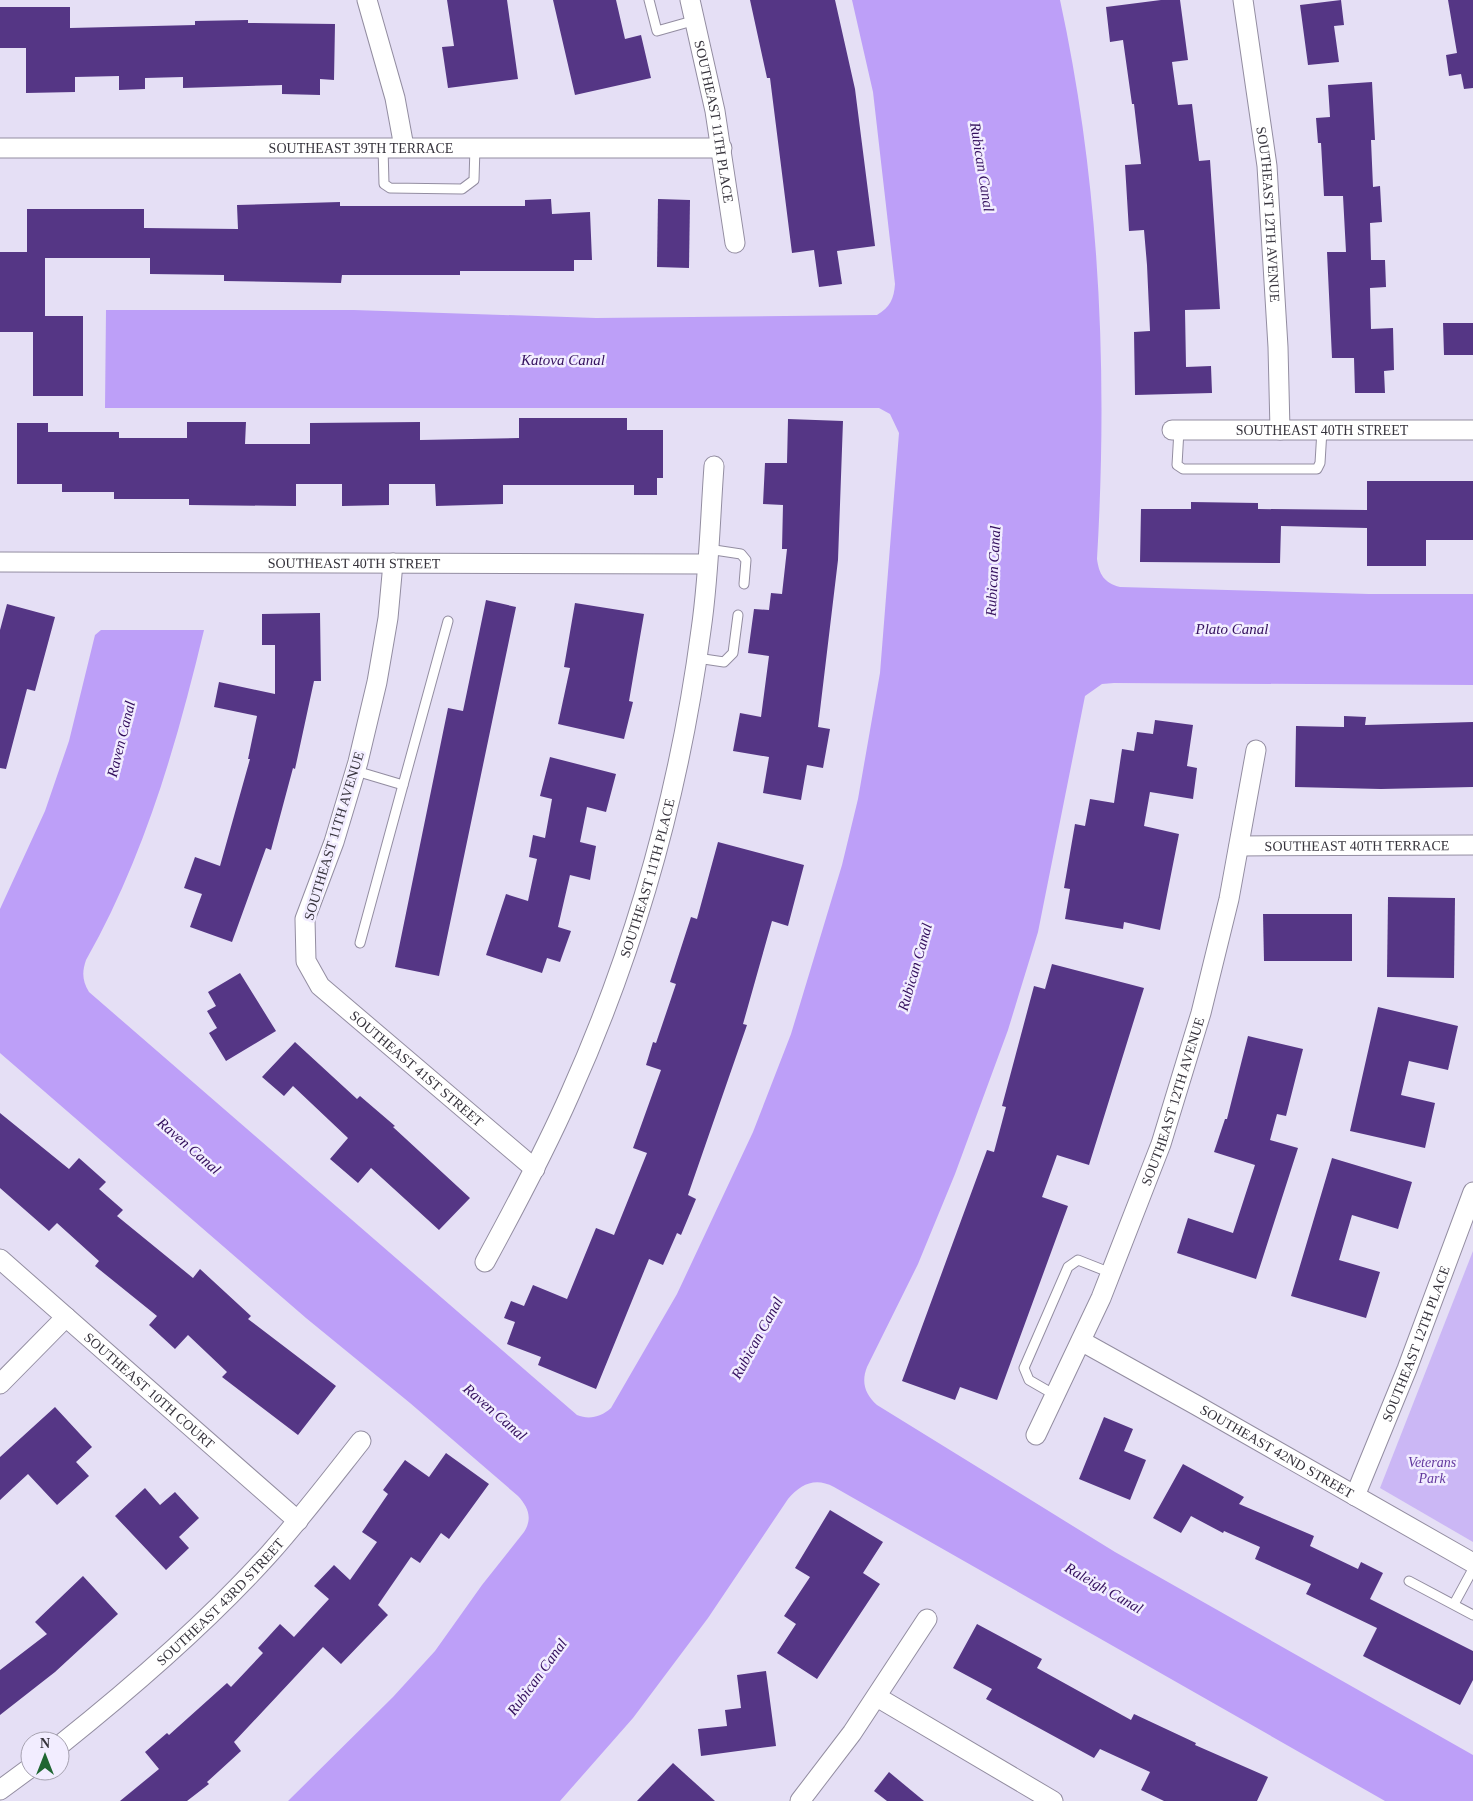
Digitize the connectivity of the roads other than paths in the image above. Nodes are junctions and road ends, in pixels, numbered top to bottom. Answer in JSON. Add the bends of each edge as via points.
{"nodes":[{"id":1,"x":367,"y":0,"type":"edge"},
{"id":2,"x":649,"y":0,"type":"edge"},
{"id":3,"x":690,"y":0,"type":"edge"},
{"id":4,"x":1243,"y":0,"type":"edge"},
{"id":5,"x":696,"y":20,"type":"junction"},
{"id":6,"x":384,"y":146,"type":"junction"},
{"id":7,"x":404,"y":146,"type":"junction"},
{"id":8,"x":475,"y":147,"type":"junction"},
{"id":9,"x":0,"y":148,"type":"edge"},
{"id":10,"x":722,"y":148,"type":"junction"},
{"id":11,"x":735,"y":243,"type":"dead end"},
{"id":12,"x":1175,"y":430,"type":"joint"},
{"id":13,"x":1280,"y":430,"type":"junction"},
{"id":14,"x":1322,"y":430,"type":"junction"},
{"id":15,"x":1473,"y":430,"type":"edge"},
{"id":16,"x":714,"y":466,"type":"dead end"},
{"id":17,"x":707,"y":557,"type":"junction"},
{"id":18,"x":0,"y":562,"type":"edge"},
{"id":19,"x":393,"y":563,"type":"junction"},
{"id":20,"x":744,"y":584,"type":"dead end"},
{"id":21,"x":738,"y":615,"type":"dead end"},
{"id":22,"x":448,"y":621,"type":"dead end"},
{"id":23,"x":697,"y":658,"type":"junction"},
{"id":24,"x":1256,"y":750,"type":"dead end"},
{"id":25,"x":356,"y":771,"type":"junction"},
{"id":26,"x":404,"y":785,"type":"junction"},
{"id":27,"x":1473,"y":845,"type":"edge"},
{"id":28,"x":1240,"y":846,"type":"junction"},
{"id":29,"x":360,"y":942,"type":"dead end"},
{"id":30,"x":306,"y":961,"type":"joint"},
{"id":31,"x":535,"y":1169,"type":"junction"},
{"id":32,"x":1472,"y":1200,"type":"edge"},
{"id":33,"x":0,"y":1260,"type":"edge"},
{"id":34,"x":486,"y":1262,"type":"dead end"},
{"id":35,"x":1111,"y":1273,"type":"junction"},
{"id":36,"x":66,"y":1317,"type":"junction"},
{"id":37,"x":1081,"y":1341,"type":"junction"},
{"id":38,"x":0,"y":1384,"type":"edge"},
{"id":39,"x":1055,"y":1395,"type":"junction"},
{"id":40,"x":1036,"y":1435,"type":"dead end"},
{"id":41,"x":361,"y":1441,"type":"dead end"},
{"id":42,"x":1355,"y":1496,"type":"junction"},
{"id":43,"x":298,"y":1521,"type":"junction"},
{"id":44,"x":1473,"y":1563,"type":"edge"},
{"id":45,"x":1473,"y":1569,"type":"edge"},
{"id":46,"x":1409,"y":1581,"type":"dead end"},
{"id":47,"x":1454,"y":1604,"type":"junction"},
{"id":48,"x":1473,"y":1615,"type":"edge"},
{"id":49,"x":927,"y":1619,"type":"dead end"},
{"id":50,"x":877,"y":1697,"type":"junction"},
{"id":51,"x":70,"y":1737,"type":"edge"},
{"id":52,"x":20,"y":1775,"type":"edge"},
{"id":53,"x":0,"y":1790,"type":"edge"},
{"id":54,"x":800,"y":1801,"type":"edge"},
{"id":55,"x":1053,"y":1801,"type":"edge"}],
"edges":[{"from":1,"to":7,"type":"street","via":[[395,98]]},
{"from":2,"to":5,"type":"lane","via":[[657,31]]},
{"from":3,"to":5,"type":"street","name":"SOUTHEAST 11TH PLACE"},
{"from":4,"to":13,"type":"street","name":"SOUTHEAST 12TH AVENUE","via":[[1267,166]]},
{"from":5,"to":10,"type":"street","name":"SOUTHEAST 11TH PLACE"},
{"from":6,"to":7,"type":"street","name":"SOUTHEAST 39TH TERRACE"},
{"from":6,"to":8,"type":"lane","via":[[384,184],[390,188],[462,189],[474,180]]},
{"from":6,"to":9,"type":"street","name":"SOUTHEAST 39TH TERRACE"},
{"from":7,"to":8,"type":"street","name":"SOUTHEAST 39TH TERRACE"},
{"from":8,"to":10,"type":"street","name":"SOUTHEAST 39TH TERRACE"},
{"from":10,"to":11,"type":"street","name":"SOUTHEAST 11TH PLACE"},
{"from":12,"to":13,"type":"street","name":"SOUTHEAST 40TH STREET"},
{"from":12,"to":14,"type":"lane","via":[[1178,465],[1182,469],[1317,469]]},
{"from":13,"to":14,"type":"street","name":"SOUTHEAST 40TH STREET"},
{"from":14,"to":15,"type":"street","name":"SOUTHEAST 40TH STREET"},
{"from":16,"to":17,"type":"street","name":"SOUTHEAST 11TH PLACE"},
{"from":17,"to":19,"type":"street","name":"SOUTHEAST 40TH STREET"},
{"from":17,"to":20,"type":"lane","via":[[741,554],[746,560]]},
{"from":17,"to":23,"type":"street","name":"SOUTHEAST 11TH PLACE"},
{"from":18,"to":19,"type":"street","name":"SOUTHEAST 40TH STREET"},
{"from":19,"to":25,"type":"street","name":"SOUTHEAST 11TH AVENUE","via":[[377,682]]},
{"from":21,"to":23,"type":"lane","via":[[733,653],[724,662]]},
{"from":22,"to":26,"type":"lane"},
{"from":23,"to":31,"type":"street","name":"SOUTHEAST 11TH PLACE","via":[[677,764],[632,934],[603,1014]]},
{"from":24,"to":28,"type":"street","name":"SOUTHEAST 12TH AVENUE"},
{"from":25,"to":26,"type":"lane"},
{"from":25,"to":30,"type":"street","name":"SOUTHEAST 11TH AVENUE","via":[[305,919]]},
{"from":26,"to":29,"type":"lane"},
{"from":27,"to":28,"type":"street","name":"SOUTHEAST 40TH TERRACE"},
{"from":28,"to":35,"type":"street","name":"SOUTHEAST 12TH AVENUE","via":[[1201,1013],[1161,1144]]},
{"from":30,"to":31,"type":"street","name":"SOUTHEAST 41ST STREET","via":[[320,986]]},
{"from":31,"to":34,"type":"street","name":"SOUTHEAST 11TH PLACE"},
{"from":32,"to":42,"type":"street","name":"SOUTHEAST 12TH PLACE"},
{"from":33,"to":36,"type":"street","name":"SOUTHEAST 10TH COURT"},
{"from":35,"to":37,"type":"street","name":"SOUTHEAST 12TH AVENUE"},
{"from":35,"to":39,"type":"lane","via":[[1078,1260],[1068,1267],[1024,1368],[1029,1380]]},
{"from":36,"to":38,"type":"street"},
{"from":36,"to":43,"type":"street","name":"SOUTHEAST 10TH COURT"},
{"from":37,"to":39,"type":"street","name":"SOUTHEAST 12TH AVENUE"},
{"from":37,"to":42,"type":"street","name":"SOUTHEAST 42ND STREET"},
{"from":39,"to":40,"type":"street","name":"SOUTHEAST 12TH AVENUE"},
{"from":41,"to":43,"type":"street","name":"SOUTHEAST 43RD STREET"},
{"from":42,"to":44,"type":"street","name":"SOUTHEAST 42ND STREET"},
{"from":43,"to":51,"type":"street","name":"SOUTHEAST 43RD STREET","via":[[206,1618],[146,1674]]},
{"from":45,"to":47,"type":"lane"},
{"from":46,"to":47,"type":"lane"},
{"from":47,"to":48,"type":"lane"},
{"from":49,"to":50,"type":"street"},
{"from":50,"to":54,"type":"street"},
{"from":50,"to":55,"type":"street"},
{"from":52,"to":53,"type":"street"}]}
